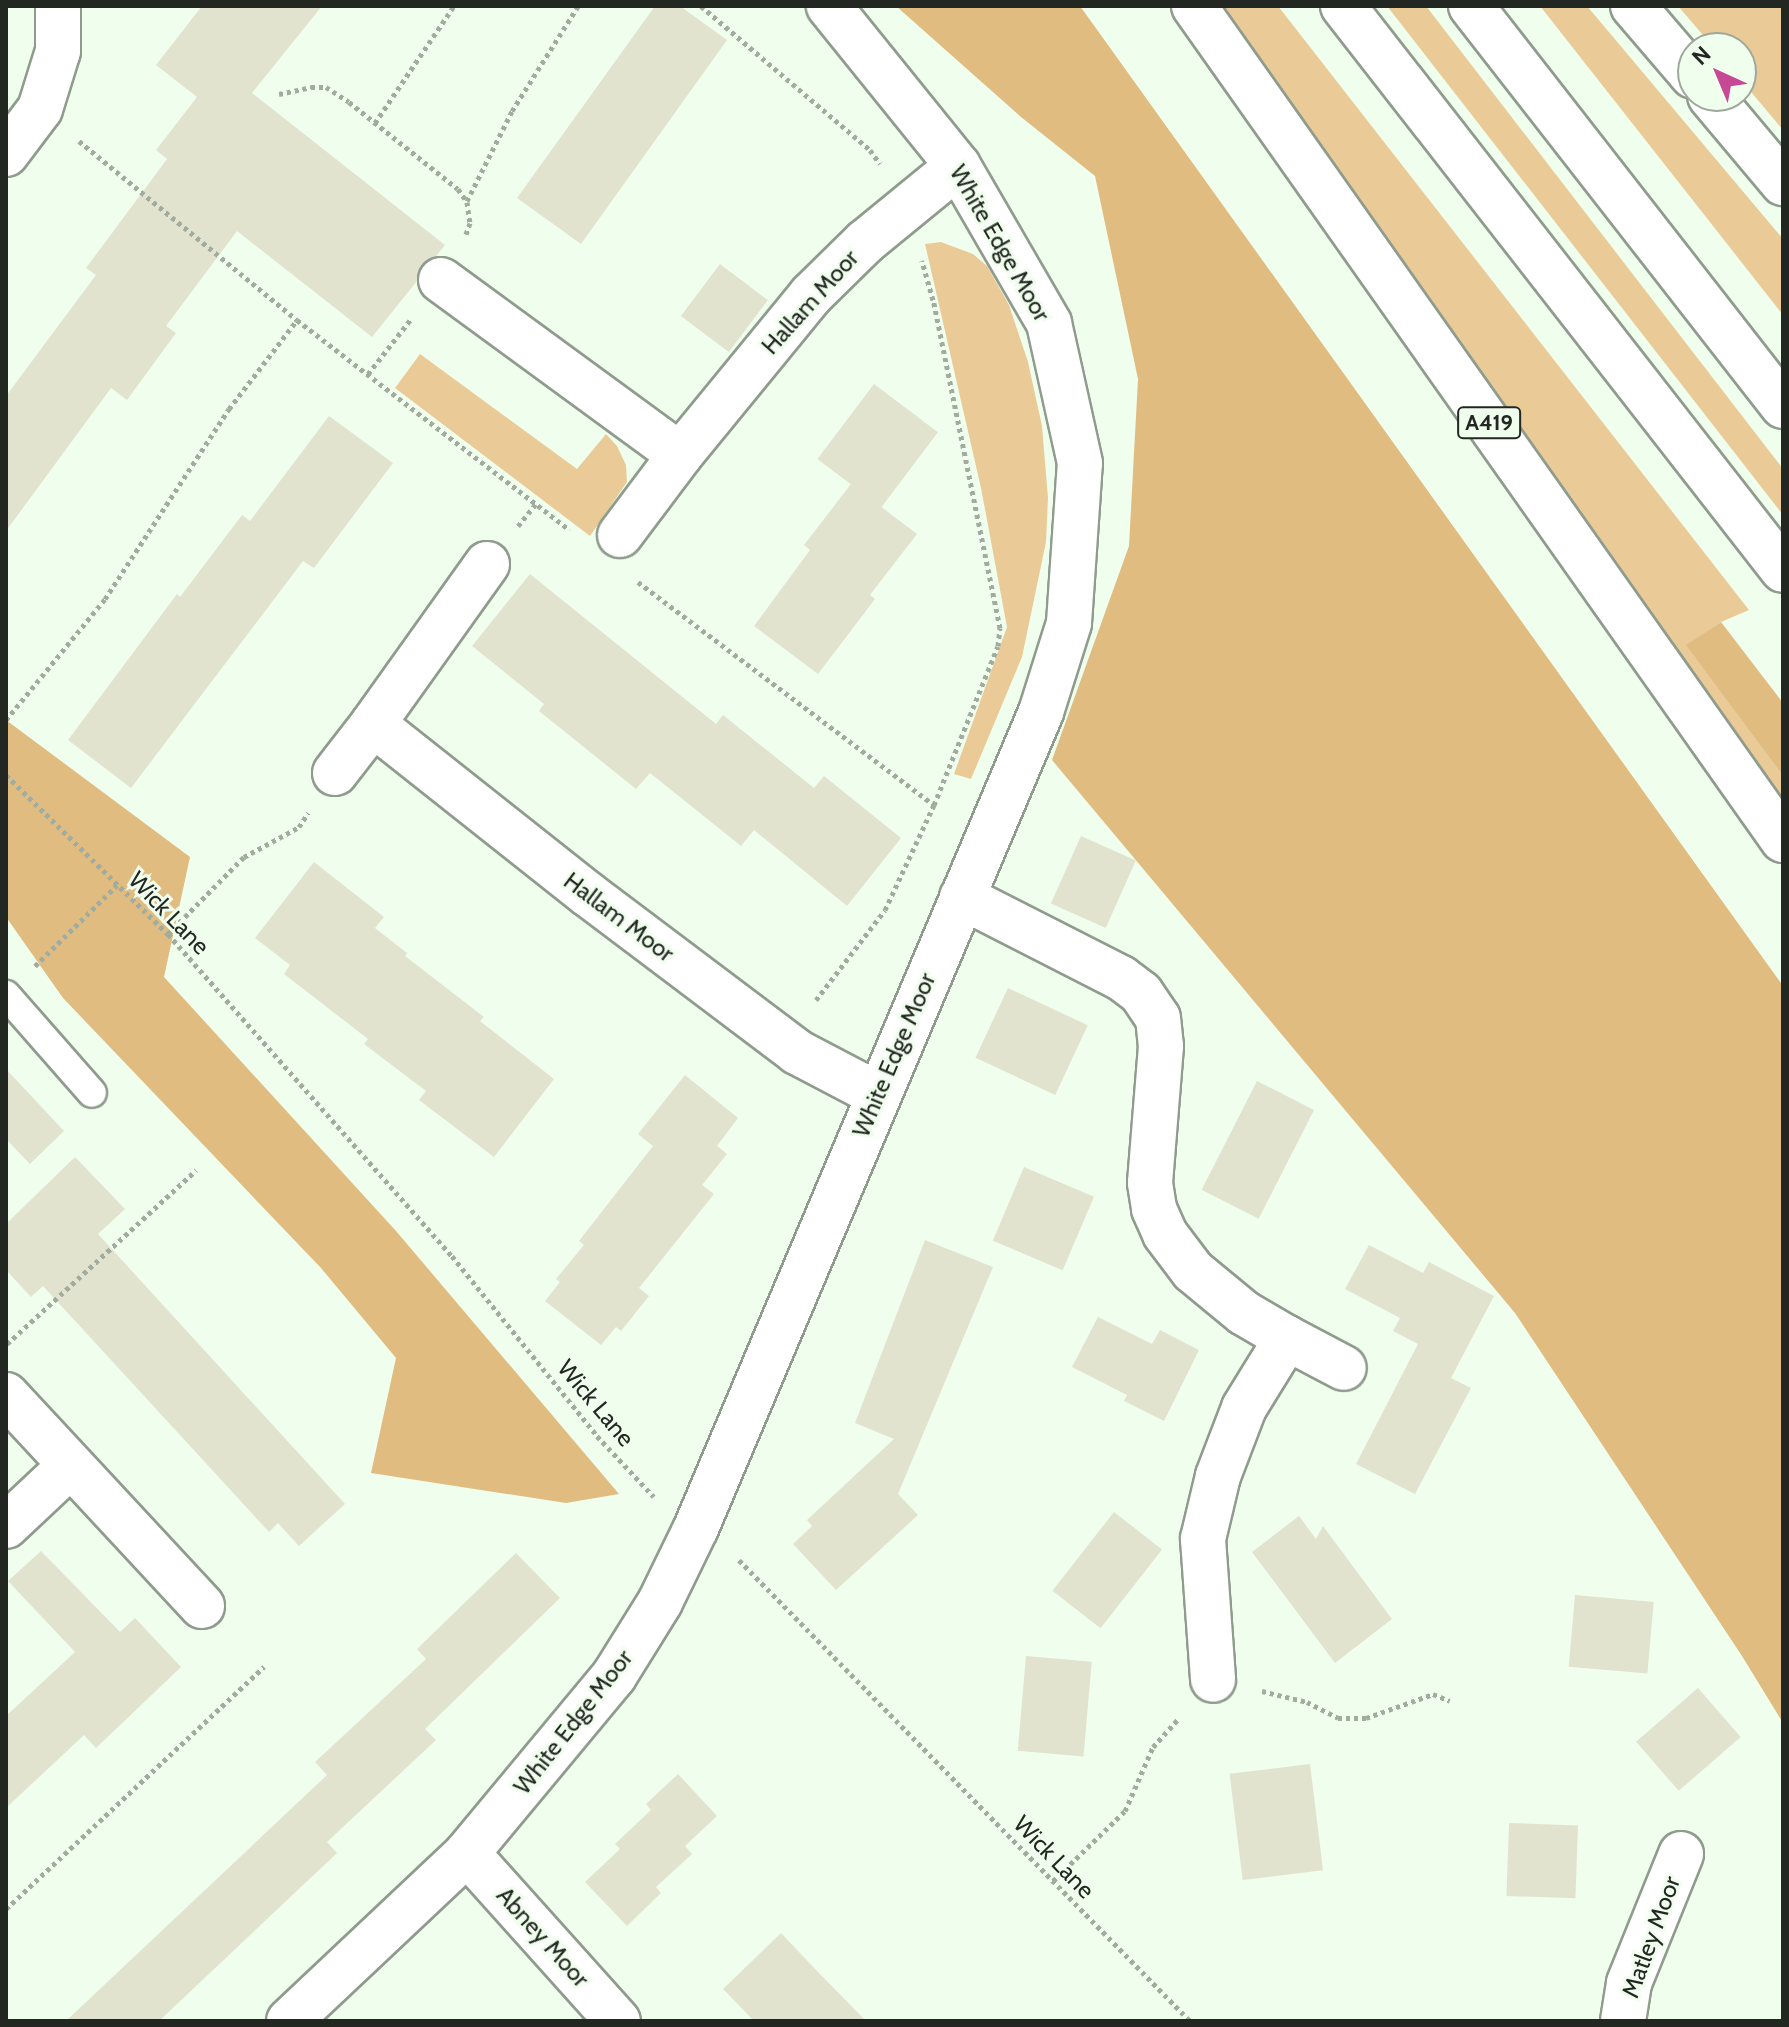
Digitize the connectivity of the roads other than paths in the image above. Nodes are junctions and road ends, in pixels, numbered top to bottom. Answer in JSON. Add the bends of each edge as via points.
{"nodes":[{"id":1,"x":58,"y":6,"type":"edge"},
{"id":2,"x":829,"y":6,"type":"edge"},
{"id":3,"x":1194,"y":6,"type":"edge"},
{"id":4,"x":1343,"y":6,"type":"edge"},
{"id":5,"x":1471,"y":6,"type":"edge"},
{"id":6,"x":1633,"y":6,"type":"edge"},
{"id":7,"x":1677,"y":57,"type":"edge"},
{"id":8,"x":1723,"y":112,"type":"edge"},
{"id":9,"x":6,"y":154,"type":"edge"},
{"id":10,"x":958,"y":166,"type":"junction"},
{"id":11,"x":1783,"y":183,"type":"edge"},
{"id":12,"x":441,"y":280,"type":"road end"},
{"id":13,"x":1783,"y":406,"type":"edge"},
{"id":14,"x":680,"y":455,"type":"junction"},
{"id":15,"x":609,"y":549,"type":"road end"},
{"id":16,"x":487,"y":564,"type":"dead end"},
{"id":17,"x":1783,"y":570,"type":"edge"},
{"id":18,"x":373,"y":724,"type":"junction"},
{"id":19,"x":335,"y":773,"type":"road end"},
{"id":20,"x":1783,"y":840,"type":"edge"},
{"id":21,"x":962,"y":897,"type":"junction"},
{"id":22,"x":6,"y":995,"type":"edge"},
{"id":23,"x":92,"y":1093,"type":"dead end"},
{"id":24,"x":877,"y":1094,"type":"junction"},
{"id":25,"x":1287,"y":1338,"type":"junction"},
{"id":26,"x":1344,"y":1368,"type":"dead end"},
{"id":27,"x":6,"y":1395,"type":"edge"},
{"id":28,"x":70,"y":1466,"type":"junction"},
{"id":29,"x":6,"y":1526,"type":"edge"},
{"id":30,"x":202,"y":1606,"type":"dead end"},
{"id":31,"x":1213,"y":1680,"type":"road end"},
{"id":32,"x":467,"y":1853,"type":"junction"},
{"id":33,"x":1681,"y":1854,"type":"dead end"},
{"id":34,"x":289,"y":2021,"type":"edge"},
{"id":35,"x":618,"y":2021,"type":"edge"},
{"id":36,"x":1623,"y":2021,"type":"edge"}],
"edges":[{"from":1,"to":9,"type":"main road","via":[[58,51],[40,109]]},
{"from":2,"to":10,"type":"main road","name":"White Edge Moor"},
{"from":3,"to":20,"type":"main road","number":"A419"},
{"from":4,"to":17,"type":"main road"},
{"from":5,"to":13,"type":"main road"},
{"from":6,"to":7,"type":"main road"},
{"from":8,"to":11,"type":"main road"},
{"from":10,"to":14,"type":"main road","name":"Hallam Moor","via":[[865,242],[811,295]]},
{"from":10,"to":21,"type":"main road","name":"White Edge Moor","via":[[1049,323],[1080,463],[1069,623],[1041,712]]},
{"from":12,"to":14,"type":"main road"},
{"from":14,"to":15,"type":"main road","name":"Hallam Moor"},
{"from":16,"to":18,"type":"main road"},
{"from":18,"to":19,"type":"main road"},
{"from":18,"to":24,"type":"main road","name":"Hallam Moor","via":[[784,1041]]},
{"from":21,"to":24,"type":"main road","name":"White Edge Moor"},
{"from":21,"to":25,"type":"main road","via":[[1085,958],[1141,993],[1158,1018],[1161,1046],[1150,1183],[1154,1209],[1165,1234],[1193,1271],[1244,1313]]},
{"from":22,"to":23,"type":"lane"},
{"from":24,"to":32,"type":"main road","name":"White Edge Moor","via":[[696,1528],[660,1602],[614,1676]]},
{"from":25,"to":26,"type":"main road"},
{"from":25,"to":31,"type":"main road","via":[[1244,1408],[1218,1476],[1203,1539]]},
{"from":27,"to":28,"type":"main road"},
{"from":28,"to":29,"type":"main road"},
{"from":28,"to":30,"type":"main road"},
{"from":32,"to":34,"type":"main road","name":"White Edge Moor"},
{"from":32,"to":35,"type":"main road","name":"Abney Moor"},
{"from":33,"to":36,"type":"main road","name":"Matley Moor","via":[[1629,1983]]}]}
